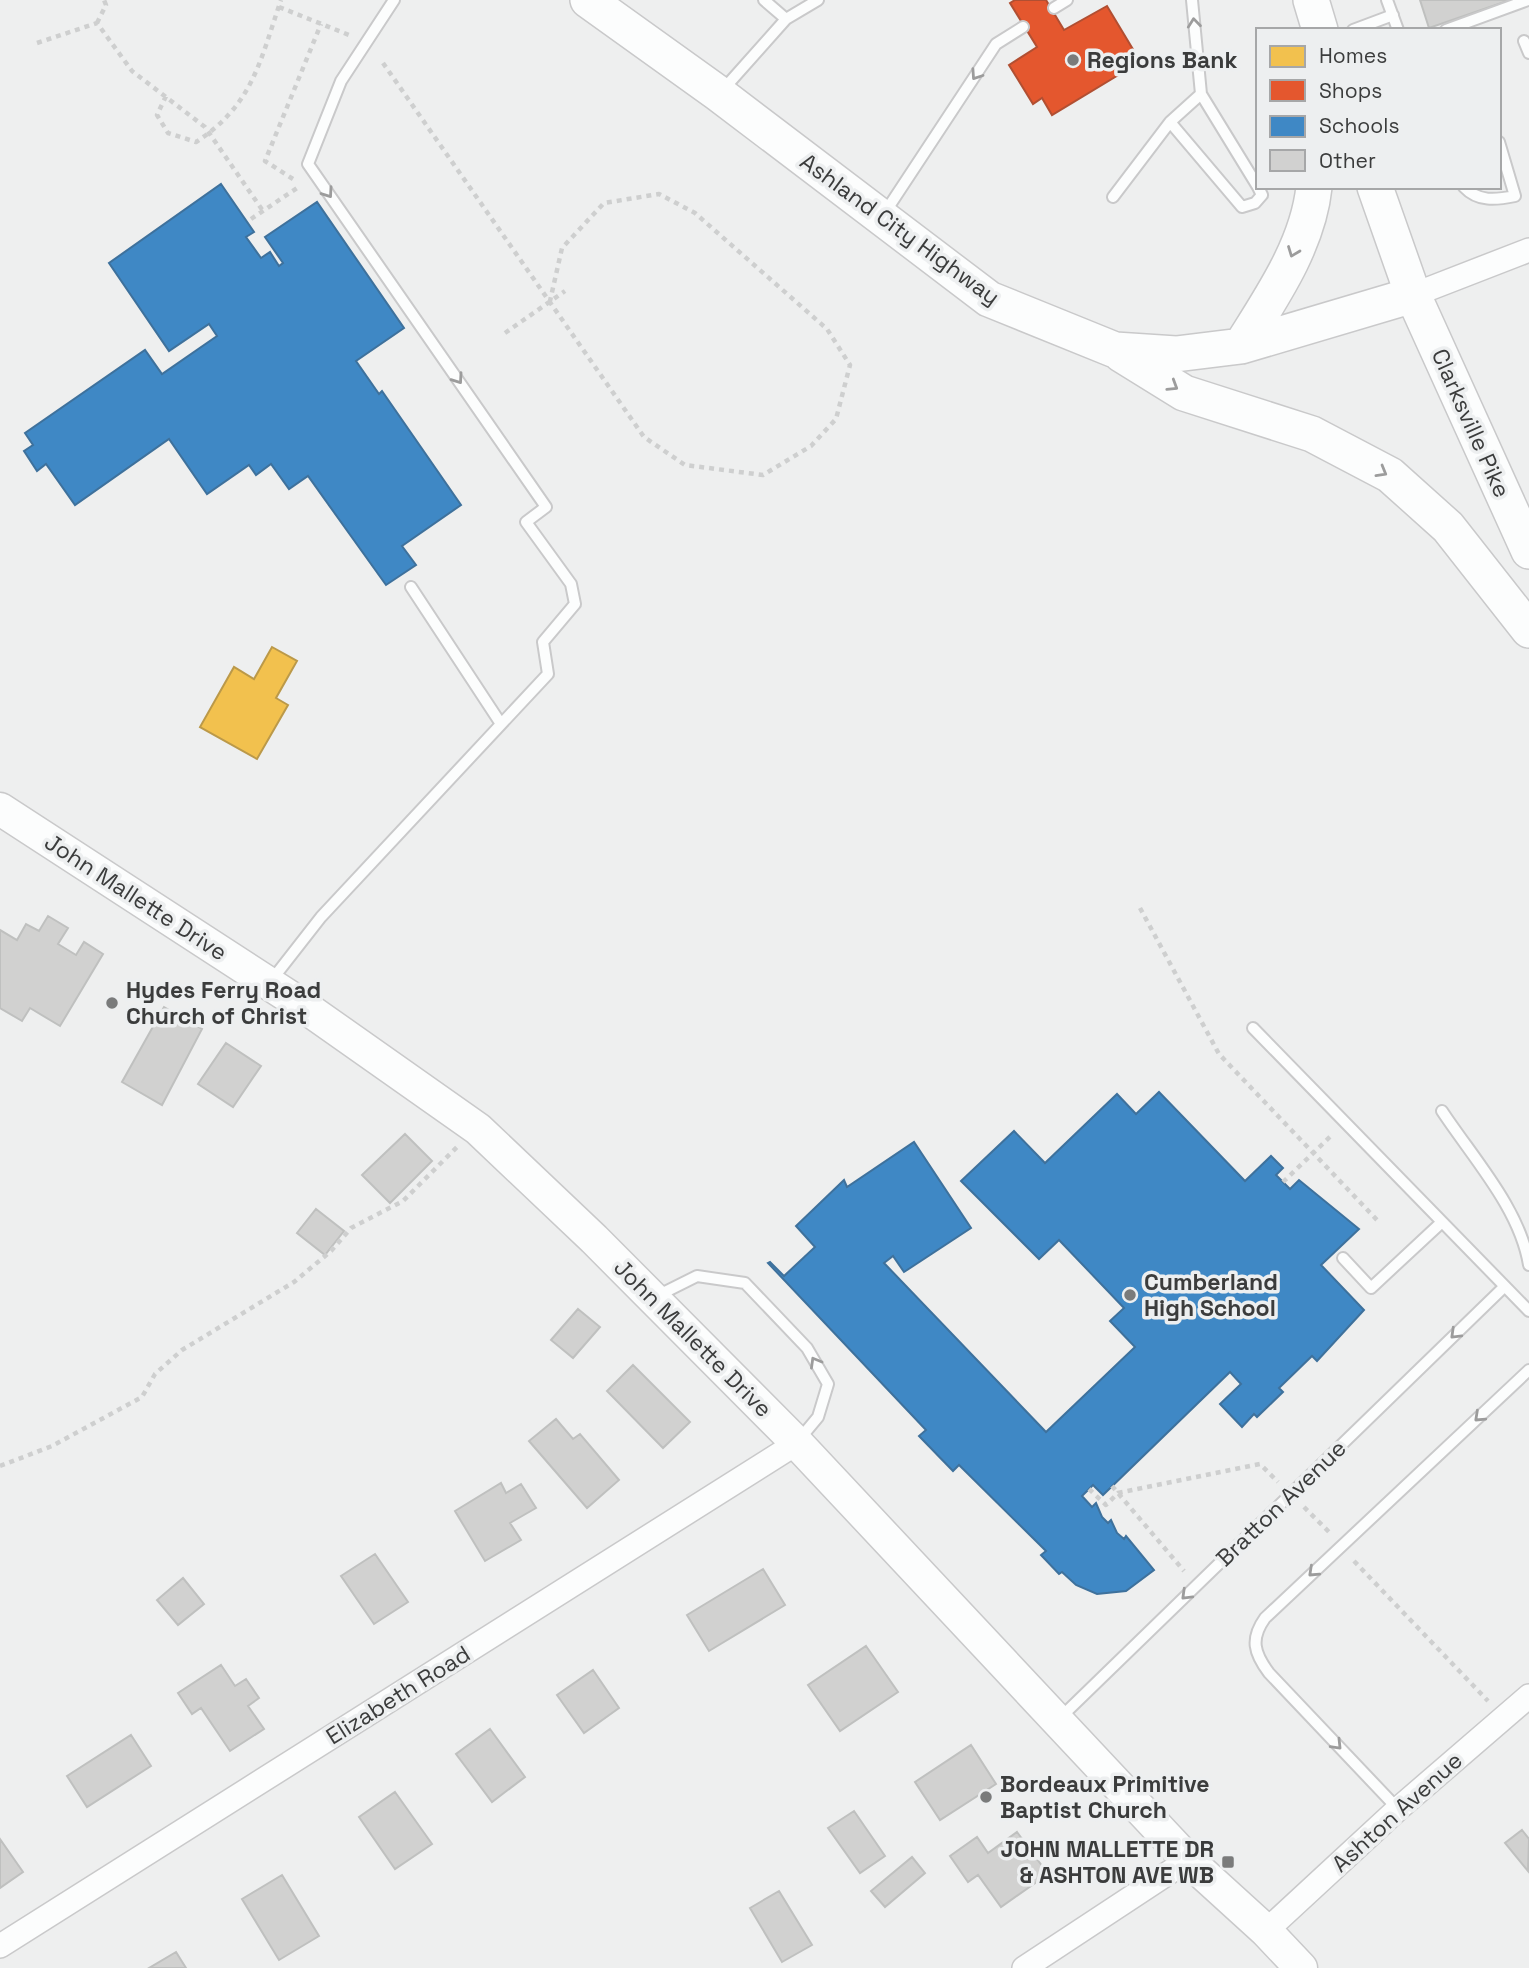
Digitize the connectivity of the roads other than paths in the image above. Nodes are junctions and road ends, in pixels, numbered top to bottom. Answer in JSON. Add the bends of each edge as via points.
{"nodes":[{"id":1,"x":394,"y":0,"type":"edge"},
{"id":2,"x":588,"y":0,"type":"edge"},
{"id":3,"x":764,"y":0,"type":"edge"},
{"id":4,"x":818,"y":0,"type":"edge"},
{"id":5,"x":1067,"y":0,"type":"edge"},
{"id":6,"x":1192,"y":0,"type":"edge"},
{"id":7,"x":1311,"y":0,"type":"edge"},
{"id":8,"x":1387,"y":0,"type":"edge"},
{"id":9,"x":1528,"y":0,"type":"edge"},
{"id":10,"x":1054,"y":8,"type":"dead end"},
{"id":11,"x":1393,"y":15,"type":"junction"},
{"id":12,"x":786,"y":19,"type":"junction"},
{"id":13,"x":1023,"y":27,"type":"dead end"},
{"id":14,"x":1319,"y":28,"type":"edge"},
{"id":15,"x":1358,"y":28,"type":"edge"},
{"id":16,"x":1397,"y":28,"type":"edge"},
{"id":17,"x":1451,"y":28,"type":"edge"},
{"id":18,"x":1524,"y":41,"type":"dead end"},
{"id":19,"x":1529,"y":53,"type":"edge"},
{"id":20,"x":719,"y":94,"type":"junction"},
{"id":21,"x":1201,"y":94,"type":"junction"},
{"id":22,"x":1170,"y":122,"type":"junction"},
{"id":23,"x":1501,"y":149,"type":"edge"},
{"id":24,"x":1256,"y":184,"type":"edge"},
{"id":25,"x":1259,"y":189,"type":"edge"},
{"id":26,"x":1314,"y":189,"type":"edge"},
{"id":27,"x":1375,"y":189,"type":"edge"},
{"id":28,"x":1466,"y":189,"type":"edge"},
{"id":29,"x":1113,"y":197,"type":"dead end"},
{"id":30,"x":881,"y":218,"type":"junction"},
{"id":31,"x":1529,"y":250,"type":"edge"},
{"id":32,"x":1413,"y":295,"type":"junction"},
{"id":33,"x":1241,"y":346,"type":"junction"},
{"id":34,"x":1115,"y":350,"type":"junction"},
{"id":35,"x":1529,"y":551,"type":"edge"},
{"id":36,"x":411,"y":587,"type":"dead end"},
{"id":37,"x":1529,"y":630,"type":"edge"},
{"id":38,"x":501,"y":724,"type":"junction"},
{"id":39,"x":0,"y":809,"type":"edge"},
{"id":40,"x":270,"y":983,"type":"junction"},
{"id":41,"x":1253,"y":1028,"type":"dead end"},
{"id":42,"x":1442,"y":1111,"type":"dead end"},
{"id":43,"x":1442,"y":1222,"type":"junction"},
{"id":44,"x":1343,"y":1258,"type":"dead end"},
{"id":45,"x":1529,"y":1265,"type":"edge"},
{"id":46,"x":1504,"y":1287,"type":"junction"},
{"id":47,"x":653,"y":1298,"type":"junction"},
{"id":48,"x":1529,"y":1311,"type":"edge"},
{"id":49,"x":1529,"y":1370,"type":"edge"},
{"id":50,"x":797,"y":1443,"type":"junction"},
{"id":51,"x":1529,"y":1696,"type":"edge"},
{"id":52,"x":1058,"y":1719,"type":"junction"},
{"id":53,"x":1398,"y":1809,"type":"junction"},
{"id":54,"x":1188,"y":1860,"type":"junction"},
{"id":55,"x":1266,"y":1931,"type":"junction"},
{"id":56,"x":0,"y":1947,"type":"edge"},
{"id":57,"x":1024,"y":1968,"type":"edge"},
{"id":58,"x":1301,"y":1968,"type":"edge"}],
"edges":[{"from":1,"to":38,"type":"lane","one_way":true,"via":[[341,80],[308,164],[547,508],[527,522],[571,584],[575,604],[543,642],[548,674]]},
{"from":2,"to":20,"type":"main road","name":"Ashland City Highway"},
{"from":3,"to":12,"type":"lane"},
{"from":4,"to":12,"type":"lane"},
{"from":5,"to":10,"type":"lane"},
{"from":21,"to":6,"type":"lane","one_way":true},
{"from":7,"to":14,"type":"main road"},
{"from":8,"to":11,"type":"lane"},
{"from":9,"to":17,"type":"lane"},
{"from":11,"to":15,"type":"lane"},
{"from":11,"to":16,"type":"lane"},
{"from":12,"to":20,"type":"lane"},
{"from":13,"to":30,"type":"lane","one_way":true,"via":[[996,44]]},
{"from":18,"to":19,"type":"lane"},
{"from":20,"to":30,"type":"main road","name":"Ashland City Highway"},
{"from":21,"to":22,"type":"lane"},
{"from":21,"to":24,"type":"lane"},
{"from":22,"to":25,"type":"lane","via":[[1242,207],[1255,203],[1262,195]]},
{"from":22,"to":29,"type":"lane"},
{"from":23,"to":28,"type":"lane","via":[[1515,195],[1498,200]]},
{"from":26,"to":33,"type":"main road","one_way":true,"via":[[1283,278]]},
{"from":27,"to":32,"type":"main road","name":"Clarksville Pike"},
{"from":30,"to":34,"type":"main road","name":"Ashland City Highway","via":[[989,299]]},
{"from":31,"to":32,"type":"street"},
{"from":32,"to":33,"type":"main road","name":"Ashland City Highway"},
{"from":32,"to":35,"type":"main road","name":"Clarksville Pike"},
{"from":33,"to":34,"type":"main road","name":"Ashland City Highway","via":[[1177,354]]},
{"from":34,"to":37,"type":"main road","one_way":true,"via":[[1184,393],[1312,434],[1390,475],[1448,527]]},
{"from":36,"to":38,"type":"lane"},
{"from":38,"to":40,"type":"lane","via":[[321,917]]},
{"from":39,"to":40,"type":"street","name":"John Mallette Drive"},
{"from":40,"to":47,"type":"street","name":"John Mallette Drive","via":[[478,1129]]},
{"from":41,"to":43,"type":"lane"},
{"from":42,"to":45,"type":"lane","via":[[1503,1202]]},
{"from":43,"to":44,"type":"lane","via":[[1371,1287]]},
{"from":43,"to":46,"type":"lane"},
{"from":46,"to":48,"type":"lane"},
{"from":46,"to":52,"type":"lane","name":"Bratton Avenue","one_way":true},
{"from":47,"to":50,"type":"street","name":"John Mallette Drive"},
{"from":50,"to":47,"type":"lane","one_way":true,"via":[[818,1416],[828,1384],[807,1348],[745,1283],[697,1276]]},
{"from":49,"to":53,"type":"lane","one_way":true,"via":[[1265,1618],[1254,1639],[1255,1650],[1269,1673]]},
{"from":50,"to":52,"type":"street","name":"John Mallette Drive"},
{"from":50,"to":56,"type":"street","name":"Elizabeth Road"},
{"from":51,"to":53,"type":"street","name":"Ashton Avenue"},
{"from":52,"to":54,"type":"street","name":"John Mallette Drive"},
{"from":53,"to":55,"type":"street","name":"Ashton Avenue"},
{"from":54,"to":55,"type":"street","name":"John Mallette Drive"},
{"from":54,"to":57,"type":"street"},
{"from":55,"to":58,"type":"street","name":"John Mallette Drive"}]}
